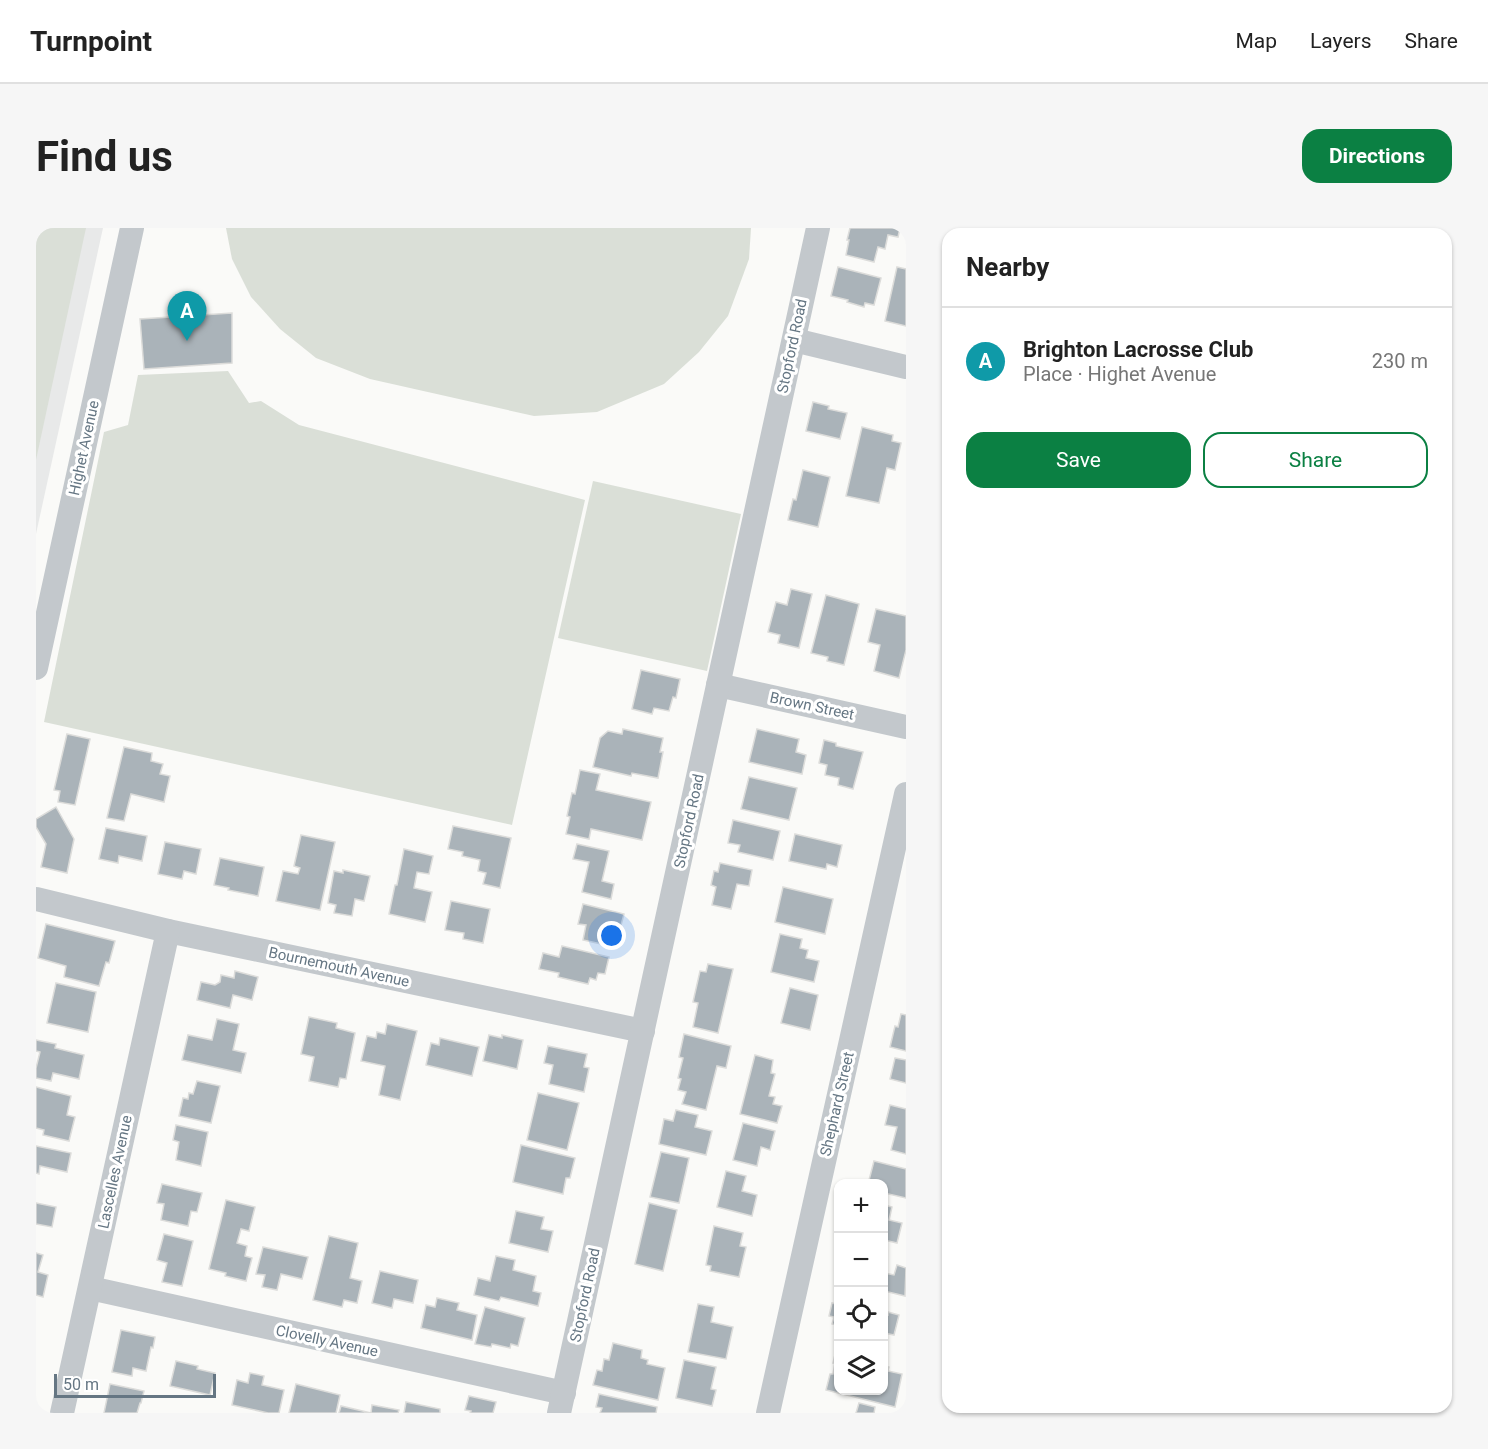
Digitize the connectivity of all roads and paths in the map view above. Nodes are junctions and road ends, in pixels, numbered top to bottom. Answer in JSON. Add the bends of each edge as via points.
{"nodes":[{"id":1,"x":132,"y":228,"type":"edge"},
{"id":2,"x":818,"y":228,"type":"edge"},
{"id":3,"x":794,"y":340,"type":"junction"},
{"id":4,"x":906,"y":367,"type":"edge"},
{"id":5,"x":36,"y":668,"type":"edge"},
{"id":6,"x":718,"y":685,"type":"junction"},
{"id":7,"x":906,"y":726,"type":"edge"},
{"id":8,"x":906,"y":794,"type":"edge"},
{"id":9,"x":36,"y":899,"type":"edge"},
{"id":10,"x":168,"y":931,"type":"junction"},
{"id":11,"x":643,"y":1031,"type":"junction"},
{"id":12,"x":90,"y":1288,"type":"junction"},
{"id":13,"x":562,"y":1403,"type":"edge"},
{"id":14,"x":62,"y":1413,"type":"edge"},
{"id":15,"x":768,"y":1413,"type":"edge"}],
"edges":[{"from":1,"to":5,"type":"street","name":"Highet Avenue"},
{"from":2,"to":3,"type":"street","name":"Stopford Road"},
{"from":3,"to":4,"type":"street"},
{"from":3,"to":6,"type":"street","name":"Stopford Road"},
{"from":6,"to":7,"type":"street","name":"Brown Street"},
{"from":6,"to":11,"type":"street","name":"Stopford Road"},
{"from":8,"to":15,"type":"street","name":"Shephard Street"},
{"from":9,"to":10,"type":"street","name":"Bournemouth Avenue"},
{"from":10,"to":11,"type":"street","name":"Bournemouth Avenue"},
{"from":10,"to":12,"type":"street","name":"Lascelles Avenue"},
{"from":11,"to":13,"type":"street","name":"Stopford Road"},
{"from":12,"to":13,"type":"street","name":"Clovelly Avenue"},
{"from":12,"to":14,"type":"street","name":"Lascelles Avenue"}]}
